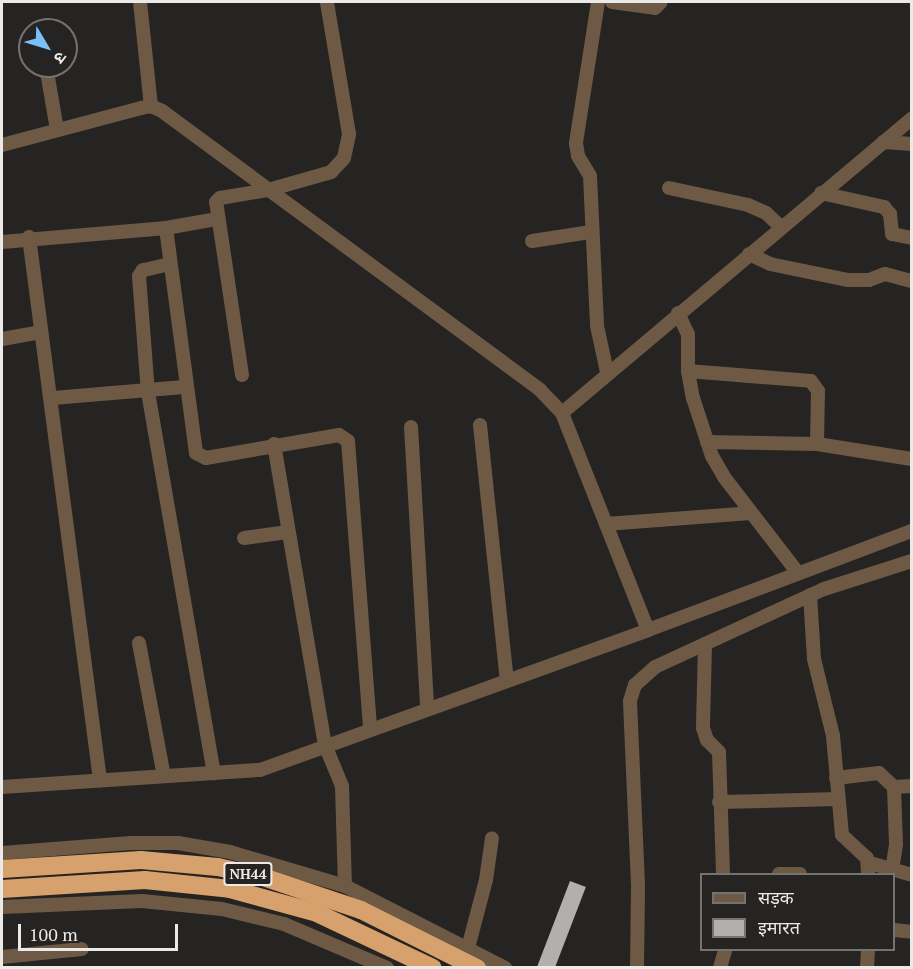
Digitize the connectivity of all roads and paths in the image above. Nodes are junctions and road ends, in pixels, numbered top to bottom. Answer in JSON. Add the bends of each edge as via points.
{"nodes":[{"id":1,"x":140,"y":2,"type":"edge"},
{"id":2,"x":327,"y":2,"type":"edge"},
{"id":3,"x":598,"y":2,"type":"edge"},
{"id":4,"x":612,"y":2,"type":"edge"},
{"id":5,"x":661,"y":2,"type":"edge"},
{"id":6,"x":48,"y":78,"type":"edge"},
{"id":7,"x":151,"y":106,"type":"junction"},
{"id":8,"x":912,"y":118,"type":"edge"},
{"id":9,"x":57,"y":130,"type":"junction"},
{"id":10,"x":883,"y":142,"type":"junction"},
{"id":11,"x":912,"y":144,"type":"edge"},
{"id":12,"x":2,"y":145,"type":"edge"},
{"id":13,"x":669,"y":188,"type":"dead end"},
{"id":14,"x":268,"y":190,"type":"junction"},
{"id":15,"x":821,"y":193,"type":"junction"},
{"id":16,"x":217,"y":219,"type":"junction"},
{"id":17,"x":781,"y":227,"type":"junction"},
{"id":18,"x":165,"y":228,"type":"junction"},
{"id":19,"x":591,"y":232,"type":"junction"},
{"id":20,"x":29,"y":237,"type":"junction"},
{"id":21,"x":912,"y":238,"type":"edge"},
{"id":22,"x":532,"y":241,"type":"dead end"},
{"id":23,"x":2,"y":242,"type":"edge"},
{"id":24,"x":749,"y":254,"type":"junction"},
{"id":25,"x":170,"y":264,"type":"junction"},
{"id":26,"x":912,"y":281,"type":"edge"},
{"id":27,"x":678,"y":313,"type":"junction"},
{"id":28,"x":40,"y":332,"type":"junction"},
{"id":29,"x":2,"y":339,"type":"edge"},
{"id":30,"x":607,"y":372,"type":"junction"},
{"id":31,"x":688,"y":372,"type":"junction"},
{"id":32,"x":242,"y":375,"type":"dead end"},
{"id":33,"x":184,"y":387,"type":"junction"},
{"id":34,"x":148,"y":392,"type":"junction"},
{"id":35,"x":53,"y":398,"type":"junction"},
{"id":36,"x":562,"y":413,"type":"junction"},
{"id":37,"x":480,"y":425,"type":"dead end"},
{"id":38,"x":411,"y":427,"type":"dead end"},
{"id":39,"x":707,"y":442,"type":"junction"},
{"id":40,"x":274,"y":444,"type":"junction"},
{"id":41,"x":817,"y":444,"type":"junction"},
{"id":42,"x":912,"y":459,"type":"edge"},
{"id":43,"x":751,"y":513,"type":"junction"},
{"id":44,"x":606,"y":524,"type":"junction"},
{"id":45,"x":912,"y":531,"type":"edge"},
{"id":46,"x":287,"y":532,"type":"junction"},
{"id":47,"x":244,"y":538,"type":"dead end"},
{"id":48,"x":912,"y":561,"type":"edge"},
{"id":49,"x":798,"y":573,"type":"junction"},
{"id":50,"x":810,"y":595,"type":"junction"},
{"id":51,"x":648,"y":630,"type":"junction"},
{"id":52,"x":139,"y":643,"type":"dead end"},
{"id":53,"x":705,"y":644,"type":"junction"},
{"id":54,"x":507,"y":680,"type":"junction"},
{"id":55,"x":428,"y":708,"type":"junction"},
{"id":56,"x":370,"y":728,"type":"junction"},
{"id":57,"x":327,"y":748,"type":"junction"},
{"id":58,"x":214,"y":773,"type":"junction"},
{"id":59,"x":164,"y":776,"type":"junction"},
{"id":60,"x":836,"y":778,"type":"junction"},
{"id":61,"x":100,"y":780,"type":"junction"},
{"id":62,"x":912,"y":786,"type":"edge"},
{"id":63,"x":2,"y":787,"type":"edge"},
{"id":64,"x":894,"y":787,"type":"junction"},
{"id":65,"x":838,"y":799,"type":"junction"},
{"id":66,"x":719,"y":802,"type":"junction"},
{"id":67,"x":492,"y":838,"type":"dead end"},
{"id":68,"x":2,"y":853,"type":"edge"},
{"id":69,"x":2,"y":869,"type":"edge"},
{"id":70,"x":869,"y":869,"type":"edge"},
{"id":71,"x":892,"y":870,"type":"junction"},
{"id":72,"x":723,"y":873,"type":"edge"},
{"id":73,"x":912,"y":875,"type":"edge"},
{"id":74,"x":345,"y":886,"type":"junction"},
{"id":75,"x":2,"y":889,"type":"edge"},
{"id":76,"x":2,"y":907,"type":"edge"},
{"id":77,"x":895,"y":930,"type":"edge"},
{"id":78,"x":912,"y":932,"type":"edge"},
{"id":79,"x":468,"y":948,"type":"junction"},
{"id":80,"x":82,"y":949,"type":"dead end"},
{"id":81,"x":725,"y":951,"type":"edge"},
{"id":82,"x":868,"y":951,"type":"edge"},
{"id":83,"x":2,"y":957,"type":"edge"},
{"id":84,"x":387,"y":968,"type":"edge"},
{"id":85,"x":434,"y":968,"type":"edge"},
{"id":86,"x":477,"y":968,"type":"edge"},
{"id":87,"x":505,"y":968,"type":"edge"},
{"id":88,"x":637,"y":968,"type":"edge"},
{"id":89,"x":720,"y":968,"type":"edge"},
{"id":90,"x":867,"y":968,"type":"edge"}],
"edges":[{"from":1,"to":7,"type":"street"},
{"from":2,"to":14,"type":"street","via":[[349,134],[347,150],[331,172]]},
{"from":3,"to":19,"type":"street","via":[[576,143],[578,156],[590,176]]},
{"from":4,"to":5,"type":"street","via":[[655,8]]},
{"from":6,"to":9,"type":"street"},
{"from":7,"to":9,"type":"street"},
{"from":7,"to":14,"type":"street"},
{"from":8,"to":10,"type":"street"},
{"from":9,"to":12,"type":"street"},
{"from":10,"to":11,"type":"street"},
{"from":10,"to":15,"type":"street"},
{"from":13,"to":17,"type":"street","via":[[748,205],[766,213]]},
{"from":14,"to":16,"type":"street","via":[[217,199]]},
{"from":14,"to":36,"type":"street","via":[[540,390]]},
{"from":15,"to":17,"type":"street"},
{"from":15,"to":21,"type":"street","via":[[884,207],[890,214],[892,234]]},
{"from":16,"to":18,"type":"street"},
{"from":16,"to":32,"type":"street","via":[[222,226]]},
{"from":17,"to":24,"type":"street"},
{"from":18,"to":20,"type":"street"},
{"from":18,"to":25,"type":"street"},
{"from":19,"to":22,"type":"street"},
{"from":19,"to":30,"type":"street","via":[[597,326]]},
{"from":20,"to":23,"type":"street"},
{"from":20,"to":28,"type":"street"},
{"from":24,"to":26,"type":"street","via":[[770,264],[848,280],[870,280],[885,274]]},
{"from":24,"to":27,"type":"street"},
{"from":25,"to":33,"type":"street"},
{"from":25,"to":34,"type":"street","via":[[143,270],[139,276]]},
{"from":27,"to":30,"type":"street"},
{"from":27,"to":31,"type":"street","via":[[688,334]]},
{"from":28,"to":29,"type":"street"},
{"from":28,"to":35,"type":"street"},
{"from":30,"to":36,"type":"street"},
{"from":31,"to":39,"type":"street"},
{"from":31,"to":41,"type":"street","via":[[811,381],[818,391]]},
{"from":33,"to":34,"type":"street"},
{"from":33,"to":40,"type":"street","via":[[193,447],[200,457]]},
{"from":34,"to":35,"type":"street"},
{"from":34,"to":58,"type":"street"},
{"from":35,"to":61,"type":"street"},
{"from":36,"to":44,"type":"street"},
{"from":37,"to":54,"type":"street"},
{"from":38,"to":55,"type":"street"},
{"from":39,"to":41,"type":"street"},
{"from":39,"to":43,"type":"street","via":[[724,477]]},
{"from":40,"to":46,"type":"street"},
{"from":40,"to":56,"type":"street","via":[[339,435],[348,441]]},
{"from":41,"to":42,"type":"street"},
{"from":43,"to":44,"type":"street"},
{"from":43,"to":49,"type":"street"},
{"from":44,"to":51,"type":"street"},
{"from":45,"to":49,"type":"street"},
{"from":46,"to":47,"type":"street"},
{"from":46,"to":57,"type":"street"},
{"from":48,"to":50,"type":"street"},
{"from":49,"to":51,"type":"street"},
{"from":50,"to":53,"type":"street"},
{"from":50,"to":60,"type":"street","via":[[814,659],[827,705]]},
{"from":51,"to":54,"type":"street"},
{"from":52,"to":59,"type":"street"},
{"from":53,"to":66,"type":"street","via":[[703,728],[706,740],[718,752]]},
{"from":53,"to":88,"type":"street","via":[[642,676],[630,701],[638,885]]},
{"from":54,"to":55,"type":"street"},
{"from":55,"to":56,"type":"street"},
{"from":56,"to":57,"type":"street"},
{"from":57,"to":58,"type":"street","via":[[260,770]]},
{"from":57,"to":74,"type":"street","via":[[344,804]]},
{"from":58,"to":59,"type":"street"},
{"from":59,"to":61,"type":"street"},
{"from":60,"to":64,"type":"street","via":[[879,773]]},
{"from":60,"to":65,"type":"street"},
{"from":61,"to":63,"type":"street"},
{"from":62,"to":64,"type":"street"},
{"from":64,"to":71,"type":"street","via":[[896,833]]},
{"from":65,"to":66,"type":"street"},
{"from":65,"to":70,"type":"street","via":[[843,835]]},
{"from":66,"to":72,"type":"street"},
{"from":67,"to":79,"type":"street","via":[[486,880]]},
{"from":68,"to":74,"type":"street","via":[[87,844],[178,843],[284,865]]},
{"from":69,"to":86,"type":"highway","number":"NH44","via":[[141,860],[218,867],[263,877],[361,910]]},
{"from":70,"to":71,"type":"street"},
{"from":71,"to":73,"type":"street"},
{"from":74,"to":79,"type":"street"},
{"from":75,"to":85,"type":"highway","number":"NH44","via":[[145,880],[230,889],[316,913]]},
{"from":76,"to":84,"type":"street","via":[[178,902],[293,927]]},
{"from":77,"to":78,"type":"street"},
{"from":79,"to":87,"type":"street"},
{"from":80,"to":83,"type":"street"},
{"from":81,"to":89,"type":"street"},
{"from":82,"to":90,"type":"street"}]}
